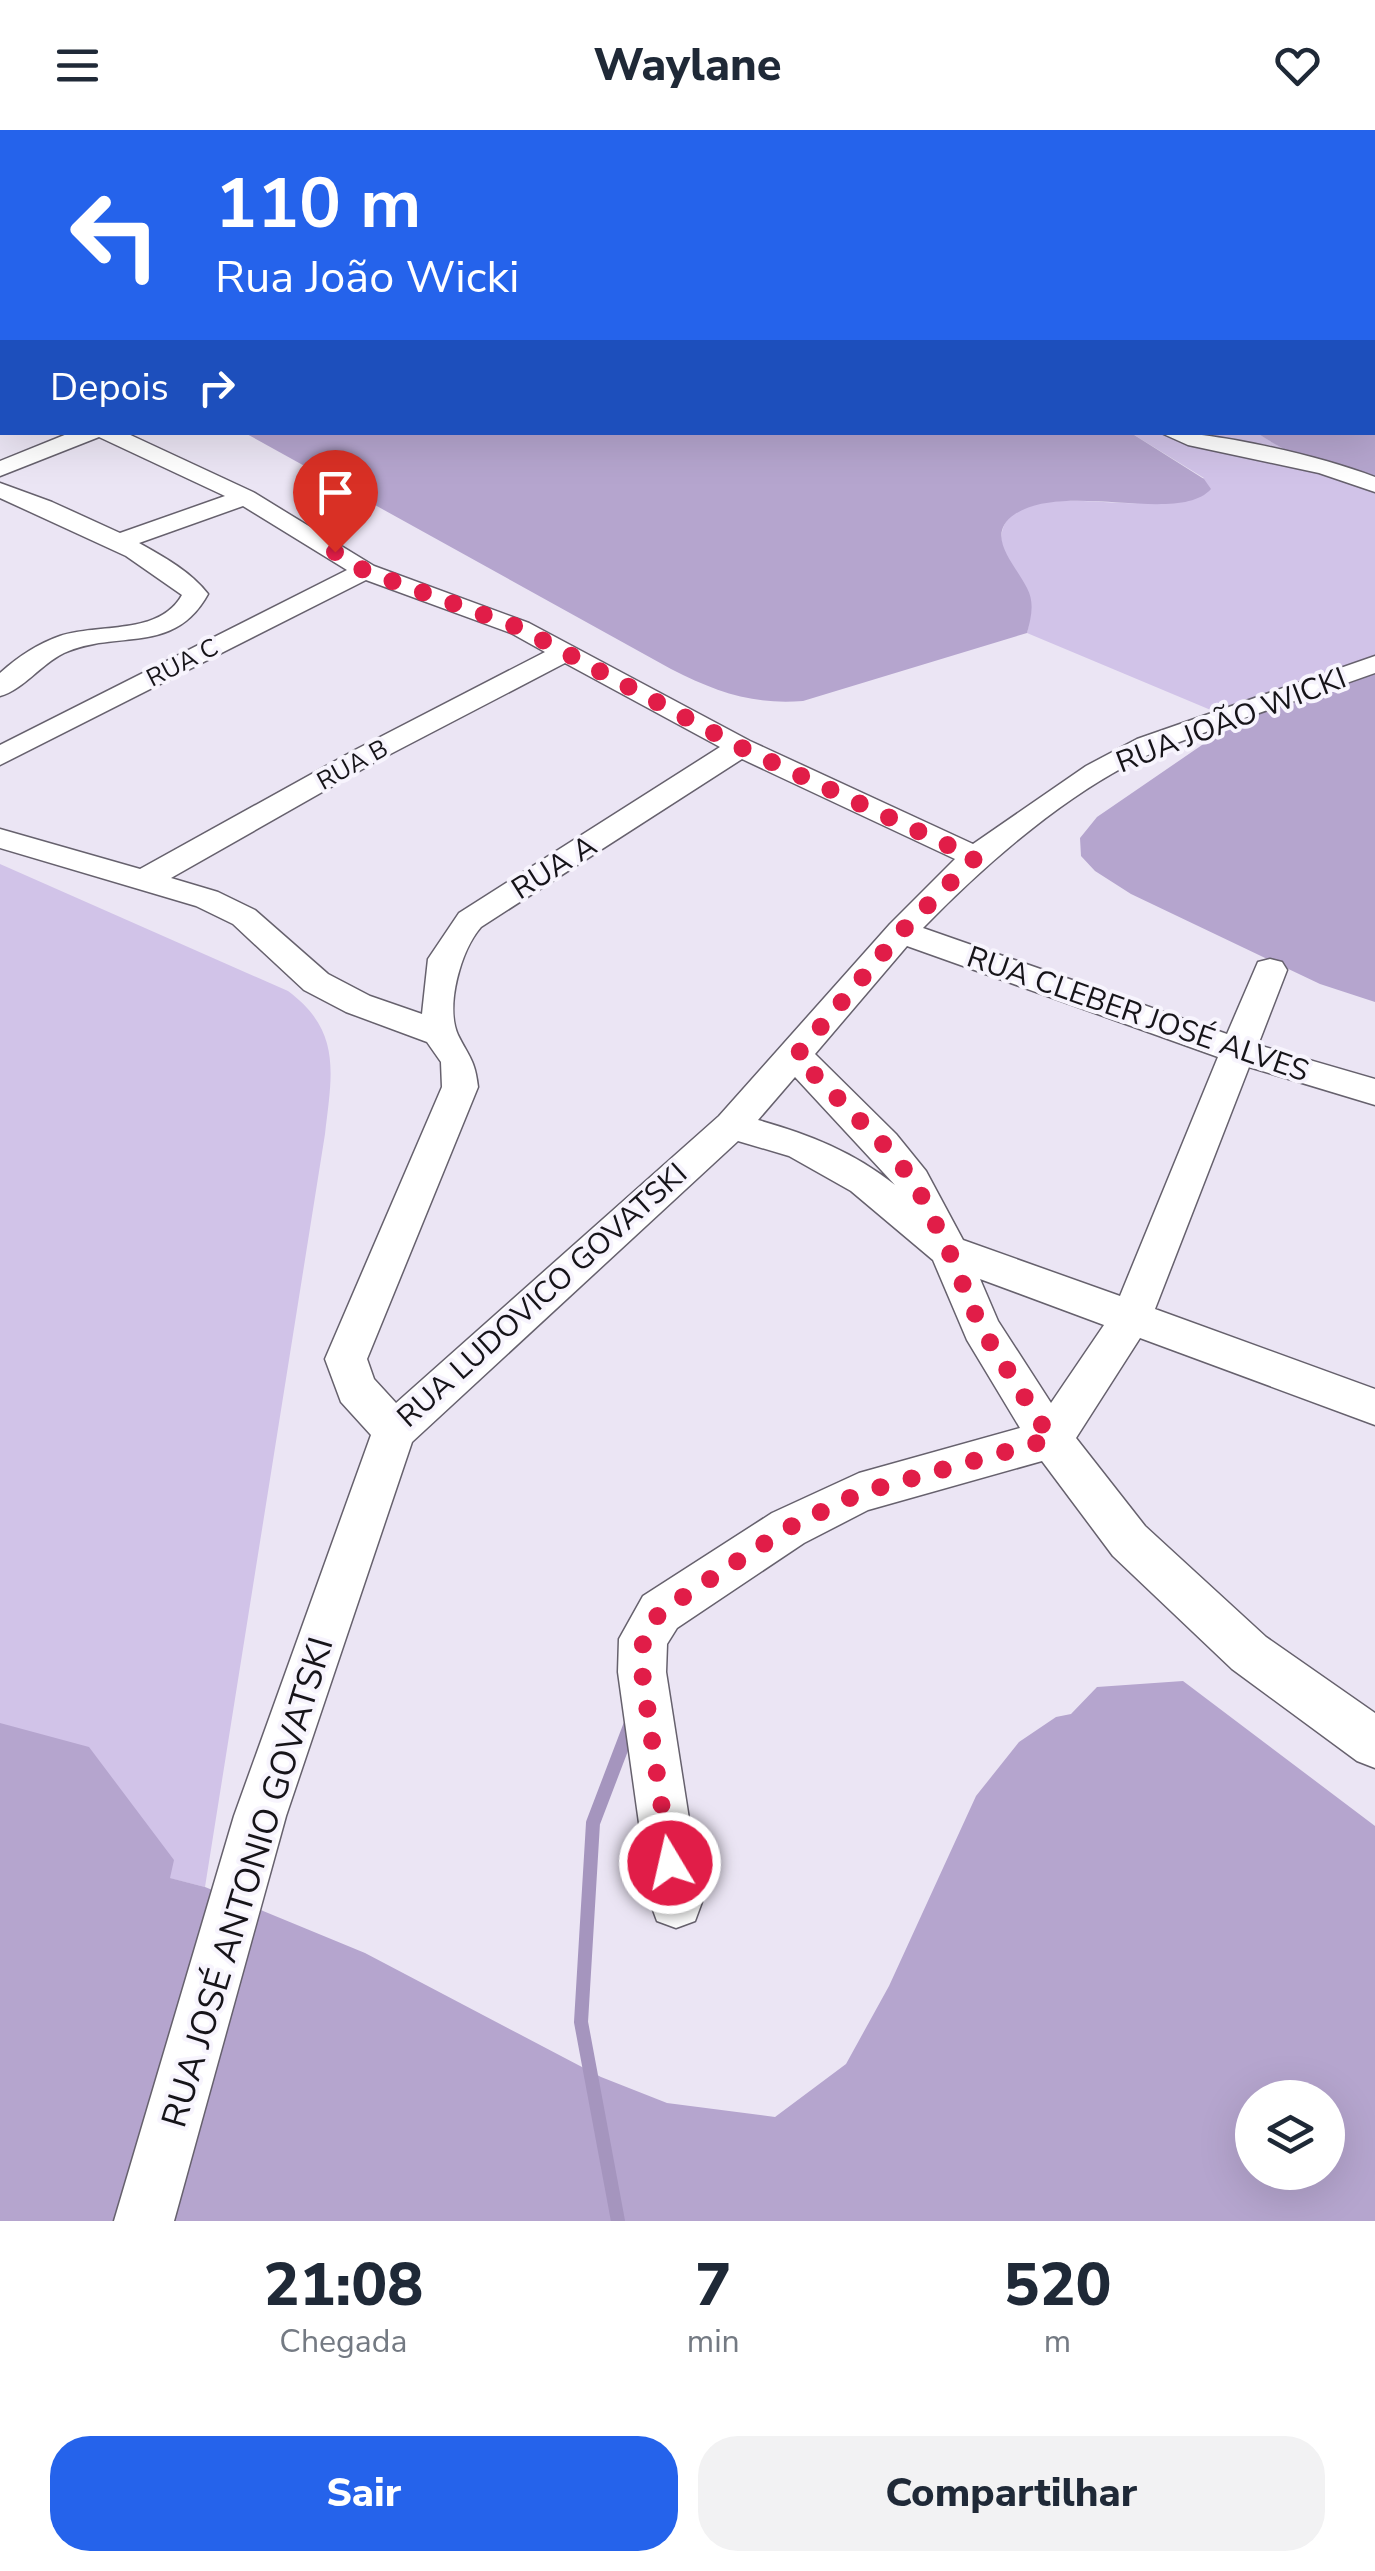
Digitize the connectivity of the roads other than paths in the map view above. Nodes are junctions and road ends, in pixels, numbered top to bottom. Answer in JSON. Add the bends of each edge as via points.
{"nodes":[{"id":1,"x":85,"y":435,"type":"edge"},
{"id":2,"x":111,"y":435,"type":"edge"},
{"id":3,"x":1178,"y":435,"type":"edge"},
{"id":4,"x":0,"y":469,"type":"edge"},
{"id":5,"x":1375,"y":486,"type":"edge"},
{"id":6,"x":0,"y":490,"type":"edge"},
{"id":7,"x":245,"y":497,"type":"junction"},
{"id":8,"x":116,"y":543,"type":"junction"},
{"id":9,"x":365,"y":571,"type":"junction"},
{"id":10,"x":566,"y":652,"type":"junction"},
{"id":11,"x":1375,"y":664,"type":"edge"},
{"id":12,"x":0,"y":688,"type":"edge"},
{"id":13,"x":740,"y":747,"type":"junction"},
{"id":14,"x":0,"y":756,"type":"edge"},
{"id":15,"x":0,"y":838,"type":"edge"},
{"id":16,"x":975,"y":858,"type":"junction"},
{"id":17,"x":142,"y":881,"type":"junction"},
{"id":18,"x":901,"y":932,"type":"junction"},
{"id":19,"x":1270,"y":970,"type":"dead end"},
{"id":20,"x":439,"y":1033,"type":"junction"},
{"id":21,"x":1237,"y":1051,"type":"junction"},
{"id":22,"x":796,"y":1056,"type":"junction"},
{"id":23,"x":1375,"y":1092,"type":"edge"},
{"id":24,"x":732,"y":1126,"type":"junction"},
{"id":25,"x":949,"y":1251,"type":"junction"},
{"id":26,"x":1131,"y":1318,"type":"junction"},
{"id":27,"x":1375,"y":1407,"type":"edge"},
{"id":28,"x":394,"y":1431,"type":"junction"},
{"id":29,"x":1051,"y":1439,"type":"junction"},
{"id":30,"x":1375,"y":1743,"type":"edge"},
{"id":31,"x":676,"y":1902,"type":"dead end"},
{"id":32,"x":144,"y":2221,"type":"edge"}],
"edges":[{"from":1,"to":4,"type":"street"},
{"from":2,"to":7,"type":"street"},
{"from":3,"to":5,"type":"street","via":[[1319,464]]},
{"from":6,"to":8,"type":"street","via":[[40,502]]},
{"from":7,"to":8,"type":"street"},
{"from":7,"to":9,"type":"street"},
{"from":8,"to":12,"type":"street","via":[[186,580],[196,594],[190,609],[146,630],[49,650]]},
{"from":9,"to":10,"type":"street","via":[[520,628]]},
{"from":9,"to":14,"type":"street","name":"RUA C"},
{"from":10,"to":13,"type":"street"},
{"from":10,"to":17,"type":"street","name":"RUA B"},
{"from":11,"to":16,"type":"street","name":"RUA JOÃO WICKI","via":[[1147,744]]},
{"from":13,"to":16,"type":"street"},
{"from":13,"to":20,"type":"street","name":"RUA A","via":[[470,920],[443,954]]},
{"from":15,"to":17,"type":"street"},
{"from":16,"to":18,"type":"street","name":"RUA JOÃO WICKI"},
{"from":17,"to":20,"type":"street","via":[[244,917],[316,982]]},
{"from":18,"to":21,"type":"street","name":"RUA CLEBER JOSÉ ALVES"},
{"from":18,"to":22,"type":"street","name":"RUA JOÃO WICKI"},
{"from":19,"to":21,"type":"street"},
{"from":20,"to":28,"type":"street","name":"RUA LUDOVICO GOVATSKI","via":[[458,1061],[460,1087],[346,1358],[356,1388]]},
{"from":21,"to":23,"type":"street","name":"RUA CLEBER JOSÉ ALVES"},
{"from":21,"to":26,"type":"street"},
{"from":22,"to":24,"type":"street","name":"RUA LUDOVICO GOVATSKI"},
{"from":22,"to":25,"type":"street","via":[[914,1181]]},
{"from":24,"to":25,"type":"street","via":[[801,1146],[864,1181]]},
{"from":24,"to":28,"type":"street","name":"RUA LUDOVICO GOVATSKI"},
{"from":25,"to":26,"type":"street"},
{"from":25,"to":29,"type":"street","via":[[981,1328]]},
{"from":26,"to":27,"type":"street"},
{"from":26,"to":29,"type":"street"},
{"from":28,"to":32,"type":"street","name":"RUA JOSÉ ANTONIO GOVATSKI","via":[[260,1816]]},
{"from":29,"to":30,"type":"street","via":[[1129,1541],[1249,1653]]},
{"from":29,"to":31,"type":"street","via":[[860,1493],[788,1528],[660,1612],[643,1639],[642,1672]]}]}
